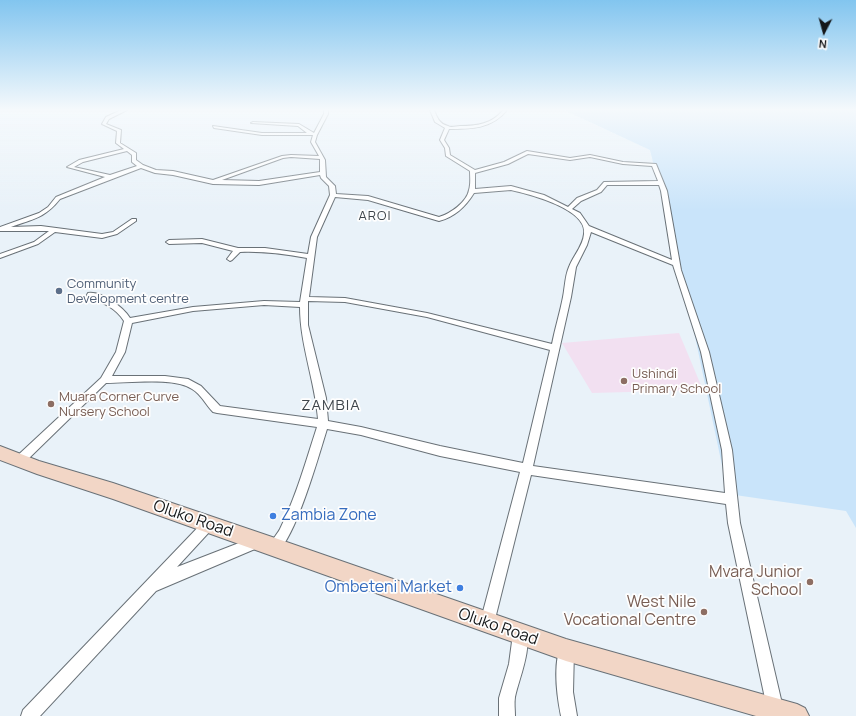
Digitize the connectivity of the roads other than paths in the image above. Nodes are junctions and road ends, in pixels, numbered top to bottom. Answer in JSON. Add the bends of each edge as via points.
{"nodes":[{"id":1,"x":119,"y":143,"type":"edge"},
{"id":2,"x":314,"y":143,"type":"edge"},
{"id":3,"x":444,"y":143,"type":"edge"},
{"id":4,"x":127,"y":150,"type":"junction"},
{"id":5,"x":321,"y":158,"type":"junction"},
{"id":6,"x":141,"y":166,"type":"junction"},
{"id":7,"x":473,"y":172,"type":"junction"},
{"id":8,"x":322,"y":173,"type":"junction"},
{"id":9,"x":110,"y":177,"type":"junction"},
{"id":10,"x":213,"y":182,"type":"junction"},
{"id":11,"x":661,"y":183,"type":"junction"},
{"id":12,"x":472,"y":191,"type":"junction"},
{"id":13,"x":333,"y":195,"type":"junction"},
{"id":14,"x":569,"y":209,"type":"junction"},
{"id":15,"x":134,"y":220,"type":"dead end"},
{"id":16,"x":588,"y":228,"type":"junction"},
{"id":17,"x":0,"y":229,"type":"edge"},
{"id":18,"x":53,"y":230,"type":"junction"},
{"id":19,"x":169,"y":242,"type":"dead end"},
{"id":20,"x":238,"y":250,"type":"junction"},
{"id":21,"x":0,"y":256,"type":"edge"},
{"id":22,"x":311,"y":257,"type":"junction"},
{"id":23,"x":230,"y":259,"type":"dead end"},
{"id":24,"x":676,"y":264,"type":"junction"},
{"id":25,"x":91,"y":295,"type":"dead end"},
{"id":26,"x":304,"y":302,"type":"junction"},
{"id":27,"x":128,"y":321,"type":"junction"},
{"id":28,"x":555,"y":348,"type":"junction"},
{"id":29,"x":104,"y":380,"type":"junction"},
{"id":30,"x":323,"y":424,"type":"junction"},
{"id":31,"x":0,"y":453,"type":"edge"},
{"id":32,"x":20,"y":460,"type":"junction"},
{"id":33,"x":527,"y":469,"type":"junction"},
{"id":34,"x":731,"y":499,"type":"junction"},
{"id":35,"x":208,"y":525,"type":"junction"},
{"id":36,"x":267,"y":545,"type":"junction"},
{"id":37,"x":151,"y":587,"type":"junction"},
{"id":38,"x":487,"y":623,"type":"junction"},
{"id":39,"x":520,"y":634,"type":"junction"},
{"id":40,"x":566,"y":650,"type":"junction"},
{"id":41,"x":775,"y":709,"type":"junction"},
{"id":42,"x":30,"y":716,"type":"edge"},
{"id":43,"x":507,"y":716,"type":"edge"},
{"id":44,"x":569,"y":716,"type":"edge"},
{"id":45,"x":797,"y":716,"type":"edge"}],
"edges":[{"from":1,"to":4,"type":"street"},
{"from":2,"to":5,"type":"street"},
{"from":3,"to":7,"type":"street","via":[[448,156]]},
{"from":4,"to":6,"type":"street","via":[[134,154],[134,161]]},
{"from":4,"to":9,"type":"street","via":[[70,166]]},
{"from":5,"to":8,"type":"street"},
{"from":5,"to":10,"type":"street","via":[[282,156]]},
{"from":6,"to":9,"type":"street"},
{"from":6,"to":10,"type":"street"},
{"from":7,"to":11,"type":"street","via":[[501,165],[524,152],[529,152],[567,159],[590,156],[623,163],[654,165]]},
{"from":7,"to":12,"type":"street"},
{"from":8,"to":10,"type":"street","via":[[260,183]]},
{"from":8,"to":13,"type":"street","via":[[332,186]]},
{"from":9,"to":17,"type":"street","via":[[58,198],[41,214]]},
{"from":11,"to":14,"type":"street","via":[[606,183],[599,192],[581,197]]},
{"from":11,"to":24,"type":"street"},
{"from":12,"to":13,"type":"street","via":[[466,202],[446,217],[439,219],[368,198]]},
{"from":12,"to":14,"type":"street","via":[[518,189],[542,196]]},
{"from":13,"to":22,"type":"street","via":[[314,237]]},
{"from":14,"to":16,"type":"street","via":[[578,214]]},
{"from":15,"to":18,"type":"street","via":[[115,234],[102,236]]},
{"from":16,"to":24,"type":"street"},
{"from":16,"to":28,"type":"street","via":[[584,245],[572,267]]},
{"from":17,"to":18,"type":"street"},
{"from":18,"to":21,"type":"street","via":[[31,245]]},
{"from":19,"to":20,"type":"street","via":[[202,240]]},
{"from":20,"to":22,"type":"street","via":[[278,250]]},
{"from":20,"to":23,"type":"street"},
{"from":22,"to":26,"type":"street"},
{"from":24,"to":34,"type":"street","via":[[705,352],[727,450]]},
{"from":25,"to":27,"type":"street","via":[[115,306]]},
{"from":26,"to":27,"type":"street","via":[[193,309]]},
{"from":26,"to":28,"type":"street","via":[[345,300],[428,315]]},
{"from":26,"to":30,"type":"street","via":[[304,325],[321,398]]},
{"from":27,"to":29,"type":"street","via":[[123,348]]},
{"from":28,"to":33,"type":"street"},
{"from":29,"to":30,"type":"street","via":[[169,379],[189,382],[218,409]]},
{"from":29,"to":32,"type":"street"},
{"from":30,"to":33,"type":"street"},
{"from":30,"to":36,"type":"street","via":[[308,473],[284,534]]},
{"from":31,"to":32,"type":"main road","name":"Oluko Road"},
{"from":32,"to":35,"type":"main road","name":"Oluko Road"},
{"from":33,"to":34,"type":"street"},
{"from":33,"to":38,"type":"street"},
{"from":34,"to":41,"type":"street"},
{"from":35,"to":36,"type":"main road","name":"Oluko Road"},
{"from":35,"to":37,"type":"street"},
{"from":36,"to":37,"type":"street","via":[[177,574]]},
{"from":36,"to":38,"type":"main road","name":"Oluko Road"},
{"from":37,"to":42,"type":"street"},
{"from":38,"to":39,"type":"main road","name":"Oluko Road"},
{"from":39,"to":40,"type":"main road","name":"Oluko Road"},
{"from":39,"to":43,"type":"street","via":[[517,664],[507,698]]},
{"from":40,"to":41,"type":"main road","name":"Oluko Road"},
{"from":40,"to":44,"type":"street","via":[[564,673]]},
{"from":41,"to":45,"type":"main road","name":"Oluko Road"}]}
